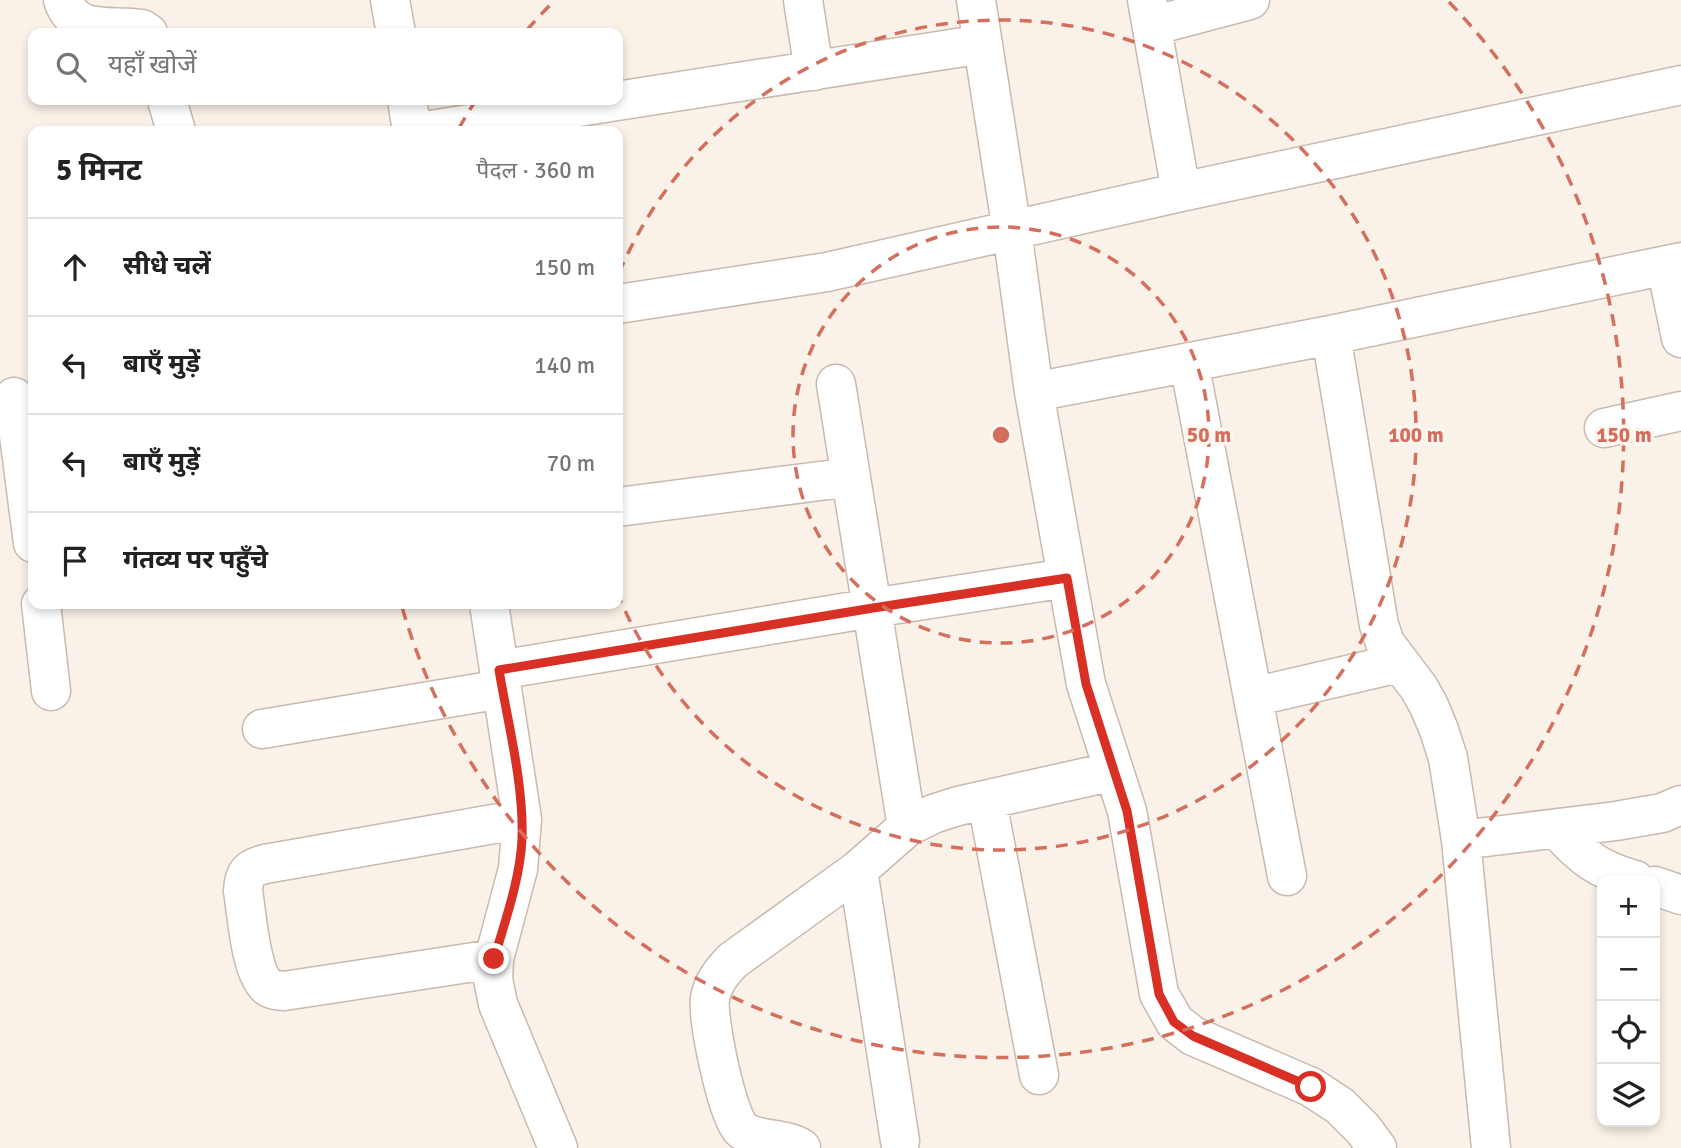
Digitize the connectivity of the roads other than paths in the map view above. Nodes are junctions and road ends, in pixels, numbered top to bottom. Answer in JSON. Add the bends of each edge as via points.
{"nodes":[{"id":1,"x":63,"y":0,"type":"edge"},
{"id":2,"x":390,"y":0,"type":"edge"},
{"id":3,"x":803,"y":0,"type":"edge"},
{"id":4,"x":976,"y":0,"type":"edge"},
{"id":5,"x":1250,"y":0,"type":"edge"},
{"id":6,"x":1150,"y":13,"type":"edge"},
{"id":7,"x":138,"y":28,"type":"edge"},
{"id":8,"x":395,"y":28,"type":"edge"},
{"id":9,"x":983,"y":44,"type":"junction"},
{"id":10,"x":814,"y":71,"type":"junction"},
{"id":11,"x":1681,"y":85,"type":"edge"},
{"id":12,"x":623,"y":100,"type":"edge"},
{"id":13,"x":168,"y":105,"type":"edge"},
{"id":14,"x":408,"y":105,"type":"edge"},
{"id":15,"x":593,"y":105,"type":"edge"},
{"id":16,"x":175,"y":126,"type":"edge"},
{"id":17,"x":411,"y":126,"type":"edge"},
{"id":18,"x":456,"y":126,"type":"edge"},
{"id":19,"x":1181,"y":192,"type":"junction"},
{"id":20,"x":1012,"y":231,"type":"junction"},
{"id":21,"x":1674,"y":264,"type":"edge"},
{"id":22,"x":623,"y":303,"type":"edge"},
{"id":23,"x":1331,"y":335,"type":"junction"},
{"id":24,"x":1681,"y":338,"type":"edge"},
{"id":25,"x":1189,"y":362,"type":"junction"},
{"id":26,"x":836,"y":384,"type":"dead end"},
{"id":27,"x":1034,"y":392,"type":"junction"},
{"id":28,"x":16,"y":397,"type":"edge"},
{"id":29,"x":1681,"y":411,"type":"edge"},
{"id":30,"x":1604,"y":428,"type":"dead end"},
{"id":31,"x":852,"y":477,"type":"junction"},
{"id":32,"x":28,"y":499,"type":"edge"},
{"id":33,"x":623,"y":506,"type":"edge"},
{"id":34,"x":1067,"y":578,"type":"junction"},
{"id":35,"x":873,"y":608,"type":"junction"},
{"id":36,"x":42,"y":609,"type":"edge"},
{"id":37,"x":490,"y":609,"type":"edge"},
{"id":38,"x":1399,"y":663,"type":"junction"},
{"id":39,"x":501,"y":679,"type":"junction"},
{"id":40,"x":51,"y":691,"type":"dead end"},
{"id":41,"x":1253,"y":697,"type":"junction"},
{"id":42,"x":262,"y":729,"type":"dead end"},
{"id":43,"x":1114,"y":771,"type":"junction"},
{"id":44,"x":987,"y":801,"type":"junction"},
{"id":45,"x":1681,"y":804,"type":"edge"},
{"id":46,"x":522,"y":819,"type":"junction"},
{"id":47,"x":907,"y":827,"type":"junction"},
{"id":48,"x":1558,"y":830,"type":"junction"},
{"id":49,"x":1461,"y":840,"type":"junction"},
{"id":50,"x":858,"y":870,"type":"junction"},
{"id":51,"x":1616,"y":875,"type":"edge"},
{"id":52,"x":1287,"y":876,"type":"dead end"},
{"id":53,"x":1660,"y":889,"type":"edge"},
{"id":54,"x":1681,"y":895,"type":"edge"},
{"id":55,"x":494,"y":959,"type":"junction"},
{"id":56,"x":1039,"y":1075,"type":"dead end"},
{"id":57,"x":900,"y":1141,"type":"dead end"},
{"id":58,"x":558,"y":1148,"type":"edge"},
{"id":59,"x":801,"y":1148,"type":"edge"},
{"id":60,"x":1377,"y":1148,"type":"edge"},
{"id":61,"x":1491,"y":1148,"type":"edge"}],
"edges":[{"from":1,"to":7,"type":"street","via":[[78,23]]},
{"from":2,"to":8,"type":"street"},
{"from":3,"to":10,"type":"street"},
{"from":4,"to":9,"type":"street"},
{"from":5,"to":6,"type":"street"},
{"from":6,"to":19,"type":"street"},
{"from":9,"to":10,"type":"street"},
{"from":9,"to":20,"type":"street"},
{"from":10,"to":12,"type":"street"},
{"from":11,"to":19,"type":"street"},
{"from":13,"to":16,"type":"street"},
{"from":14,"to":17,"type":"street"},
{"from":15,"to":18,"type":"street"},
{"from":19,"to":20,"type":"street"},
{"from":20,"to":22,"type":"street","via":[[827,272]]},
{"from":20,"to":27,"type":"street"},
{"from":21,"to":23,"type":"street"},
{"from":21,"to":24,"type":"street"},
{"from":23,"to":25,"type":"street"},
{"from":23,"to":38,"type":"street","via":[[1379,625]]},
{"from":25,"to":27,"type":"street"},
{"from":25,"to":41,"type":"street"},
{"from":26,"to":31,"type":"street"},
{"from":27,"to":34,"type":"street"},
{"from":28,"to":32,"type":"street"},
{"from":29,"to":30,"type":"street"},
{"from":31,"to":33,"type":"street"},
{"from":31,"to":35,"type":"street"},
{"from":34,"to":35,"type":"street"},
{"from":34,"to":43,"type":"street","via":[[1086,684]]},
{"from":35,"to":39,"type":"street"},
{"from":35,"to":47,"type":"street"},
{"from":36,"to":40,"type":"street"},
{"from":37,"to":39,"type":"street"},
{"from":38,"to":41,"type":"street"},
{"from":38,"to":49,"type":"street","via":[[1419,688],[1439,730]]},
{"from":39,"to":42,"type":"street"},
{"from":39,"to":46,"type":"street"},
{"from":41,"to":52,"type":"street"},
{"from":43,"to":44,"type":"street"},
{"from":43,"to":60,"type":"street","via":[[1127,811],[1159,994],[1174,1022],[1193,1036],[1311,1087],[1339,1106]]},
{"from":44,"to":47,"type":"street","via":[[933,814]]},
{"from":44,"to":56,"type":"street"},
{"from":45,"to":48,"type":"street","via":[[1662,813]]},
{"from":46,"to":55,"type":"street","via":[[518,869]]},
{"from":46,"to":55,"type":"street","via":[[265,864],[250,869],[244,879],[257,970],[272,990]]},
{"from":47,"to":50,"type":"street"},
{"from":48,"to":49,"type":"street"},
{"from":48,"to":51,"type":"street","via":[[1591,863]]},
{"from":49,"to":61,"type":"street"},
{"from":50,"to":57,"type":"street"},
{"from":50,"to":59,"type":"street","via":[[732,961],[717,978],[710,998],[730,1111],[738,1126],[750,1136]]},
{"from":53,"to":54,"type":"street"},
{"from":55,"to":58,"type":"street","via":[[498,1004]]}]}
